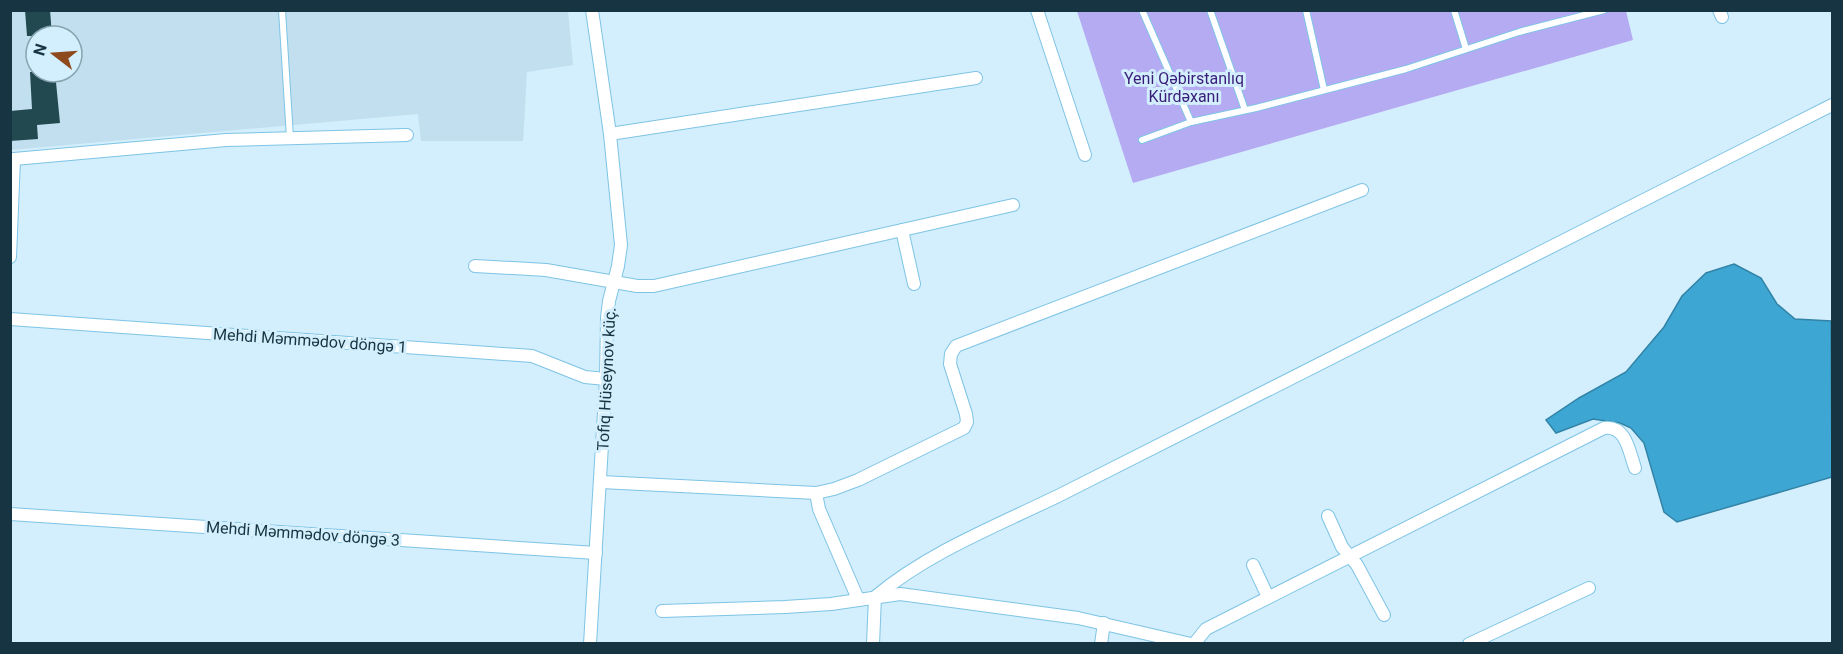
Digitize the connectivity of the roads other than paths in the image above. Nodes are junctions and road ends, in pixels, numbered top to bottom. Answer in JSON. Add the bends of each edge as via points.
{"nodes":[{"id":1,"x":282,"y":10,"type":"edge"},
{"id":2,"x":592,"y":10,"type":"edge"},
{"id":3,"x":1037,"y":10,"type":"edge"},
{"id":4,"x":1142,"y":10,"type":"edge"},
{"id":5,"x":1210,"y":10,"type":"edge"},
{"id":6,"x":1306,"y":10,"type":"edge"},
{"id":7,"x":1454,"y":10,"type":"edge"},
{"id":8,"x":1604,"y":10,"type":"edge"},
{"id":9,"x":1466,"y":50,"type":"junction"},
{"id":10,"x":976,"y":78,"type":"dead end"},
{"id":11,"x":1324,"y":90,"type":"junction"},
{"id":12,"x":1833,"y":105,"type":"edge"},
{"id":13,"x":1245,"y":110,"type":"junction"},
{"id":14,"x":1191,"y":122,"type":"junction"},
{"id":15,"x":610,"y":134,"type":"junction"},
{"id":16,"x":407,"y":135,"type":"dead end"},
{"id":17,"x":290,"y":138,"type":"junction"},
{"id":18,"x":1142,"y":140,"type":"dead end"},
{"id":19,"x":1085,"y":155,"type":"dead end"},
{"id":20,"x":12,"y":159,"type":"edge"},
{"id":21,"x":1362,"y":190,"type":"dead end"},
{"id":22,"x":1013,"y":205,"type":"dead end"},
{"id":23,"x":902,"y":230,"type":"junction"},
{"id":24,"x":10,"y":257,"type":"edge"},
{"id":25,"x":475,"y":266,"type":"dead end"},
{"id":26,"x":614,"y":281,"type":"junction"},
{"id":27,"x":914,"y":284,"type":"dead end"},
{"id":28,"x":10,"y":319,"type":"edge"},
{"id":29,"x":606,"y":379,"type":"junction"},
{"id":30,"x":1635,"y":468,"type":"dead end"},
{"id":31,"x":601,"y":482,"type":"junction"},
{"id":32,"x":816,"y":493,"type":"junction"},
{"id":33,"x":10,"y":514,"type":"edge"},
{"id":34,"x":1328,"y":516,"type":"dead end"},
{"id":35,"x":596,"y":553,"type":"junction"},
{"id":36,"x":1349,"y":556,"type":"junction"},
{"id":37,"x":1253,"y":565,"type":"dead end"},
{"id":38,"x":1589,"y":588,"type":"dead end"},
{"id":39,"x":875,"y":597,"type":"junction"},
{"id":40,"x":1268,"y":597,"type":"junction"},
{"id":41,"x":858,"y":599,"type":"junction"},
{"id":42,"x":662,"y":611,"type":"dead end"},
{"id":43,"x":1384,"y":615,"type":"dead end"},
{"id":44,"x":1104,"y":623,"type":"junction"},
{"id":45,"x":590,"y":644,"type":"edge"},
{"id":46,"x":873,"y":644,"type":"edge"},
{"id":47,"x":1101,"y":644,"type":"edge"},
{"id":48,"x":1192,"y":644,"type":"edge"},
{"id":49,"x":1469,"y":644,"type":"edge"}],
"edges":[{"from":1,"to":17,"type":"lane"},
{"from":2,"to":15,"type":"street","name":"Tofiq Hüseynov küç."},
{"from":3,"to":19,"type":"street"},
{"from":4,"to":14,"type":"lane"},
{"from":5,"to":13,"type":"lane"},
{"from":6,"to":11,"type":"lane"},
{"from":7,"to":9,"type":"lane"},
{"from":8,"to":9,"type":"lane"},
{"from":9,"to":11,"type":"lane"},
{"from":10,"to":15,"type":"street"},
{"from":11,"to":13,"type":"lane"},
{"from":12,"to":39,"type":"street","via":[[929,559]]},
{"from":13,"to":14,"type":"lane"},
{"from":14,"to":18,"type":"lane"},
{"from":15,"to":26,"type":"street","name":"Tofiq Hüseynov küç.","via":[[621,245]]},
{"from":16,"to":17,"type":"street"},
{"from":17,"to":20,"type":"street"},
{"from":20,"to":24,"type":"street"},
{"from":21,"to":32,"type":"street","via":[[956,346],[950,364],[966,414],[964,428],[858,480]]},
{"from":22,"to":23,"type":"street"},
{"from":23,"to":26,"type":"street","via":[[654,286]]},
{"from":23,"to":27,"type":"street"},
{"from":25,"to":26,"type":"street","via":[[546,270]]},
{"from":26,"to":29,"type":"street","name":"Tofiq Hüseynov küç.","via":[[607,318]]},
{"from":28,"to":29,"type":"street","name":"Mehdi Məmmədov döngə 1","via":[[532,356],[585,377]]},
{"from":29,"to":31,"type":"street","name":"Tofiq Hüseynov küç."},
{"from":30,"to":36,"type":"street","via":[[1618,429],[1604,428]]},
{"from":31,"to":32,"type":"street"},
{"from":31,"to":35,"type":"street","name":"Tofiq Hüseynov küç."},
{"from":32,"to":41,"type":"street","via":[[819,510]]},
{"from":33,"to":35,"type":"street","name":"Mehdi Məmmədov döngə 3"},
{"from":34,"to":36,"type":"street"},
{"from":35,"to":45,"type":"street","name":"Tofiq Hüseynov küç."},
{"from":36,"to":40,"type":"street"},
{"from":36,"to":43,"type":"street"},
{"from":37,"to":40,"type":"street"},
{"from":38,"to":49,"type":"street"},
{"from":39,"to":41,"type":"street"},
{"from":39,"to":44,"type":"street","via":[[929,597]]},
{"from":39,"to":46,"type":"street"},
{"from":40,"to":48,"type":"street","via":[[1206,629]]},
{"from":41,"to":42,"type":"street","via":[[785,607]]},
{"from":44,"to":47,"type":"street"},
{"from":44,"to":48,"type":"street"}]}
